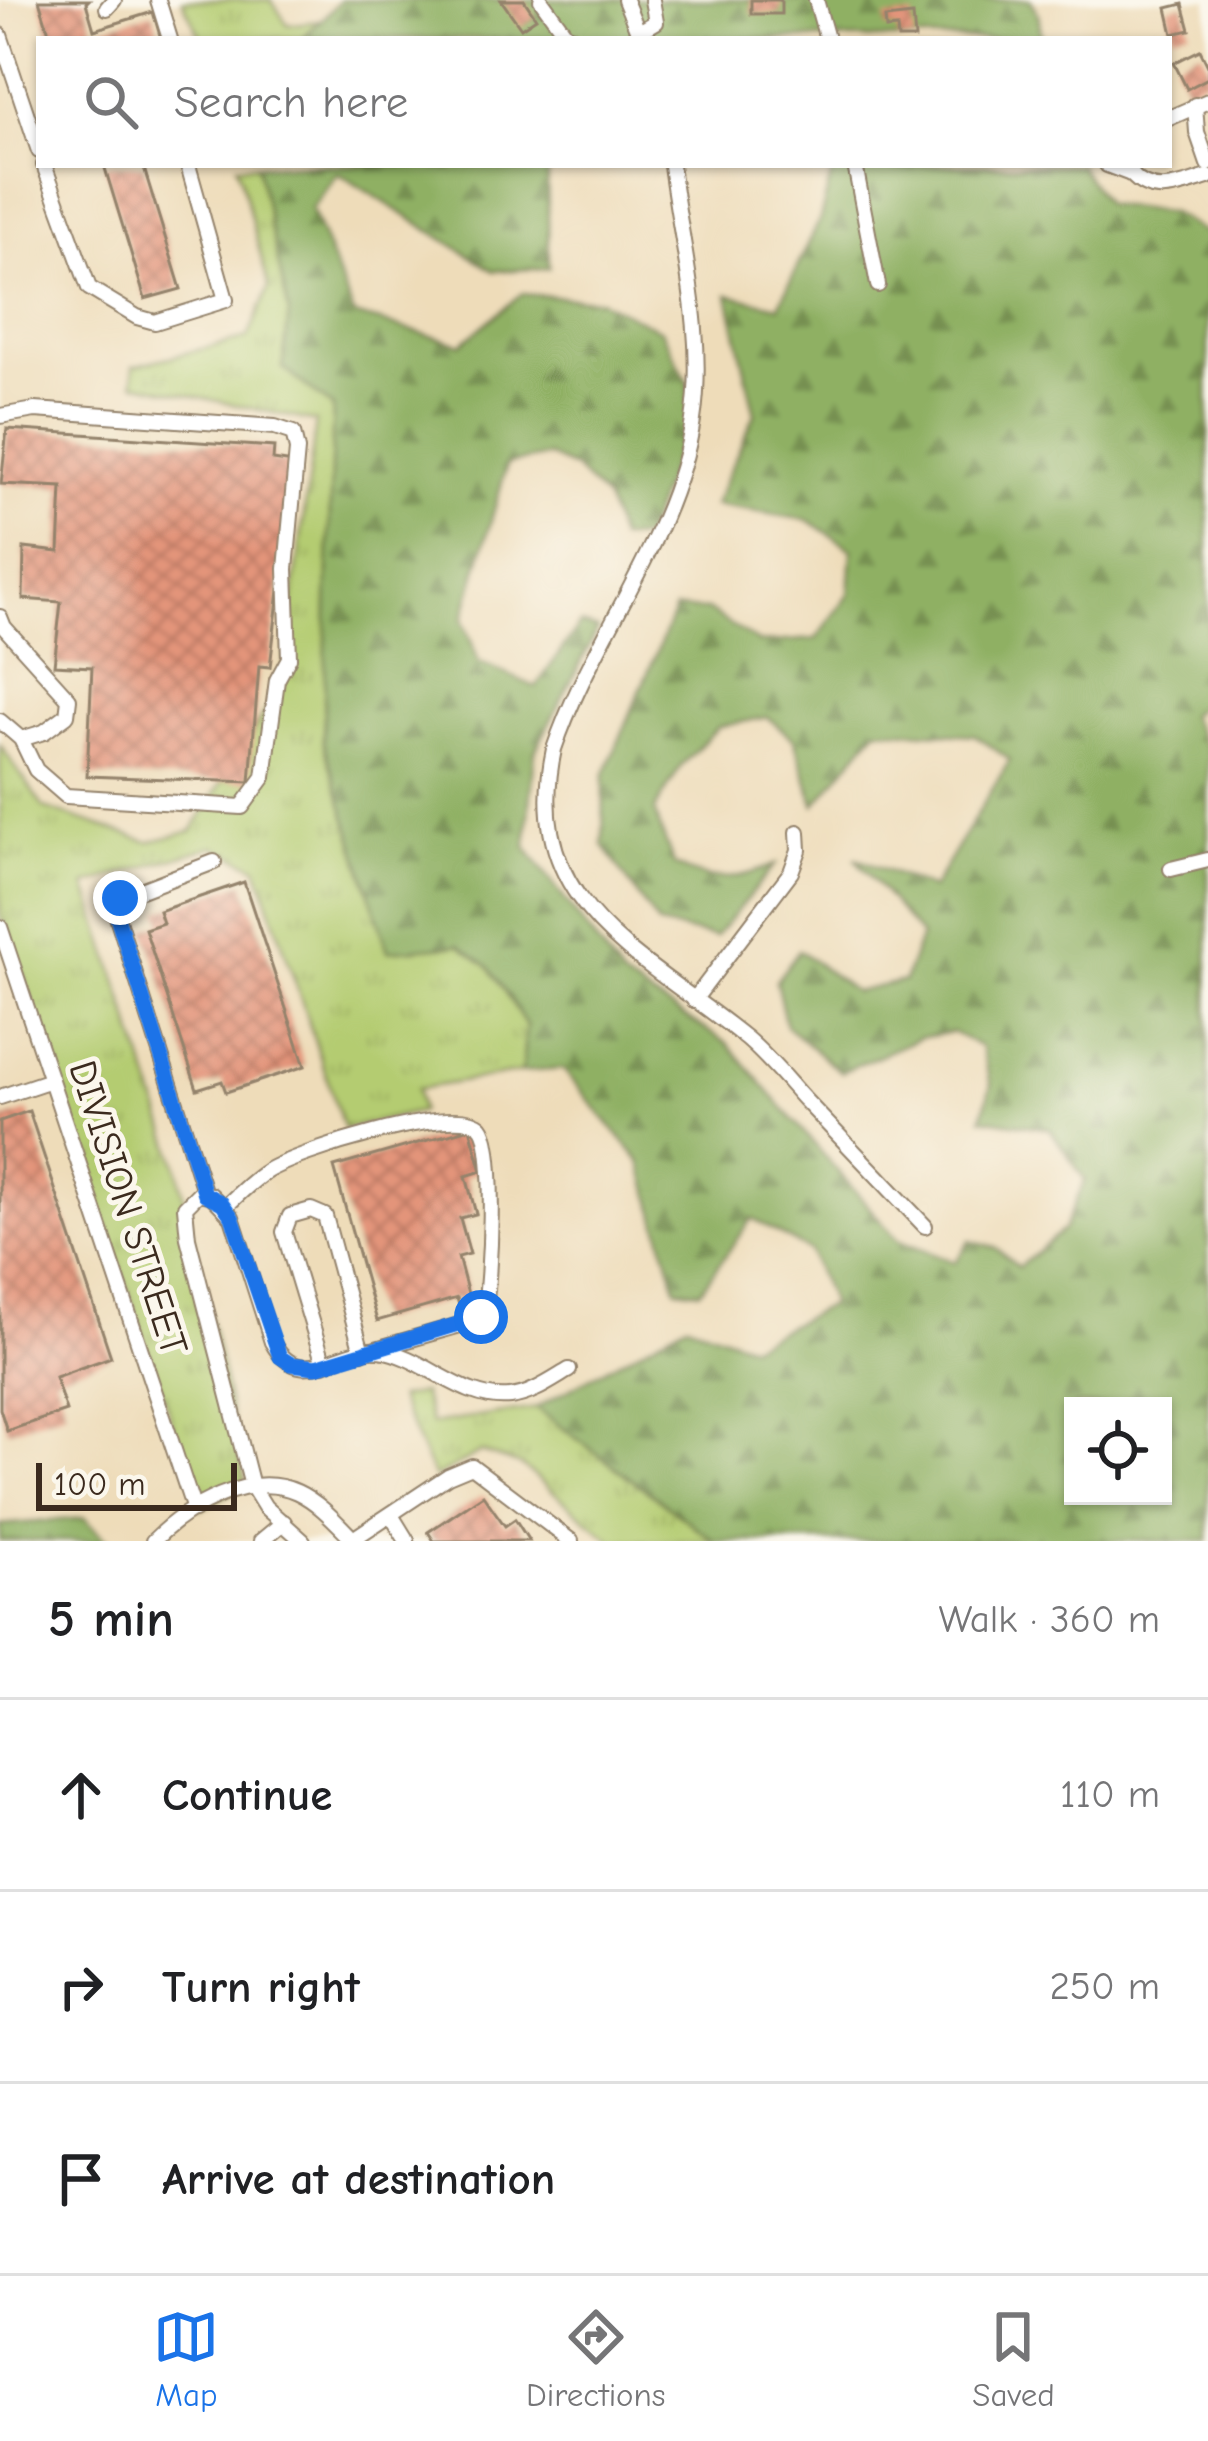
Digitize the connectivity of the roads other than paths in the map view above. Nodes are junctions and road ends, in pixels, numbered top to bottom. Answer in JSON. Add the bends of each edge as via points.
{"nodes":[{"id":1,"x":158,"y":0,"type":"edge"},
{"id":2,"x":541,"y":0,"type":"edge"},
{"id":3,"x":625,"y":0,"type":"edge"},
{"id":4,"x":652,"y":0,"type":"edge"},
{"id":5,"x":816,"y":0,"type":"edge"},
{"id":6,"x":0,"y":35,"type":"edge"},
{"id":7,"x":169,"y":36,"type":"edge"},
{"id":8,"x":567,"y":36,"type":"edge"},
{"id":9,"x":640,"y":36,"type":"edge"},
{"id":10,"x":826,"y":36,"type":"edge"},
{"id":11,"x":36,"y":103,"type":"edge"},
{"id":12,"x":1202,"y":103,"type":"edge"},
{"id":13,"x":23,"y":107,"type":"junction"},
{"id":14,"x":1172,"y":117,"type":"edge"},
{"id":15,"x":36,"y":138,"type":"edge"},
{"id":16,"x":1208,"y":164,"type":"edge"},
{"id":17,"x":45,"y":168,"type":"edge"},
{"id":18,"x":189,"y":168,"type":"edge"},
{"id":19,"x":670,"y":168,"type":"edge"},
{"id":20,"x":856,"y":168,"type":"edge"},
{"id":21,"x":1132,"y":169,"type":"edge"},
{"id":22,"x":1208,"y":177,"type":"edge"},
{"id":23,"x":878,"y":285,"type":"dead end"},
{"id":24,"x":0,"y":416,"type":"edge"},
{"id":25,"x":0,"y":617,"type":"edge"},
{"id":26,"x":0,"y":722,"type":"edge"},
{"id":27,"x":21,"y":739,"type":"junction"},
{"id":28,"x":798,"y":832,"type":"dead end"},
{"id":29,"x":1208,"y":860,"type":"edge"},
{"id":30,"x":214,"y":862,"type":"dead end"},
{"id":31,"x":1171,"y":869,"type":"dead end"},
{"id":32,"x":0,"y":927,"type":"edge"},
{"id":33,"x":694,"y":1000,"type":"junction"},
{"id":34,"x":51,"y":1080,"type":"junction"},
{"id":35,"x":0,"y":1097,"type":"edge"},
{"id":36,"x":205,"y":1194,"type":"junction"},
{"id":37,"x":225,"y":1207,"type":"junction"},
{"id":38,"x":925,"y":1226,"type":"dead end"},
{"id":39,"x":368,"y":1351,"type":"junction"},
{"id":40,"x":324,"y":1364,"type":"junction"},
{"id":41,"x":569,"y":1370,"type":"dead end"},
{"id":42,"x":252,"y":1486,"type":"junction"},
{"id":43,"x":194,"y":1510,"type":"junction"},
{"id":44,"x":391,"y":1515,"type":"junction"},
{"id":45,"x":284,"y":1522,"type":"junction"},
{"id":46,"x":354,"y":1540,"type":"edge"},
{"id":47,"x":153,"y":1541,"type":"edge"},
{"id":48,"x":261,"y":1541,"type":"edge"},
{"id":49,"x":303,"y":1541,"type":"edge"},
{"id":50,"x":407,"y":1541,"type":"edge"},
{"id":51,"x":571,"y":1541,"type":"edge"}],
"edges":[{"from":1,"to":7,"type":"street"},
{"from":2,"to":8,"type":"street"},
{"from":3,"to":9,"type":"street"},
{"from":4,"to":9,"type":"street","via":[[656,22]]},
{"from":5,"to":10,"type":"street"},
{"from":6,"to":13,"type":"street"},
{"from":11,"to":13,"type":"street"},
{"from":12,"to":14,"type":"street"},
{"from":12,"to":16,"type":"street","via":[[1197,132]]},
{"from":13,"to":15,"type":"street"},
{"from":17,"to":18,"type":"street","via":[[89,287],[155,322],[226,300]]},
{"from":19,"to":33,"type":"street","via":[[697,358],[693,421],[665,511],[561,729],[548,814],[565,878],[592,919]]},
{"from":20,"to":23,"type":"street"},
{"from":21,"to":22,"type":"street","via":[[1152,188]]},
{"from":24,"to":27,"type":"street","via":[[35,410],[275,427],[293,433],[297,450],[286,569],[289,658],[277,680],[264,777],[242,807],[66,796],[36,770]]},
{"from":25,"to":27,"type":"street","via":[[69,699],[67,715]]},
{"from":26,"to":27,"type":"street"},
{"from":28,"to":33,"type":"street","via":[[791,872]]},
{"from":29,"to":31,"type":"street"},
{"from":30,"to":36,"type":"street","via":[[112,901]]},
{"from":32,"to":34,"type":"street","name":"DIVISION STREET"},
{"from":33,"to":38,"type":"street","via":[[749,1041]]},
{"from":34,"to":35,"type":"street"},
{"from":34,"to":43,"type":"street","name":"DIVISION STREET"},
{"from":36,"to":37,"type":"street"},
{"from":36,"to":42,"type":"street","via":[[184,1216]]},
{"from":37,"to":39,"type":"street","via":[[268,1170],[317,1150],[439,1120],[478,1124],[489,1155],[484,1311],[474,1322]]},
{"from":37,"to":40,"type":"street","via":[[280,1357]]},
{"from":39,"to":40,"type":"street"},
{"from":39,"to":40,"type":"street","via":[[325,1216],[290,1216],[284,1232]]},
{"from":39,"to":41,"type":"street","via":[[509,1398]]},
{"from":42,"to":43,"type":"street"},
{"from":42,"to":45,"type":"street"},
{"from":42,"to":46,"type":"street","via":[[301,1494]]},
{"from":43,"to":47,"type":"street"},
{"from":44,"to":46,"type":"street"},
{"from":44,"to":50,"type":"street"},
{"from":44,"to":51,"type":"street","via":[[472,1466]]},
{"from":45,"to":48,"type":"street"},
{"from":45,"to":49,"type":"street"}]}
